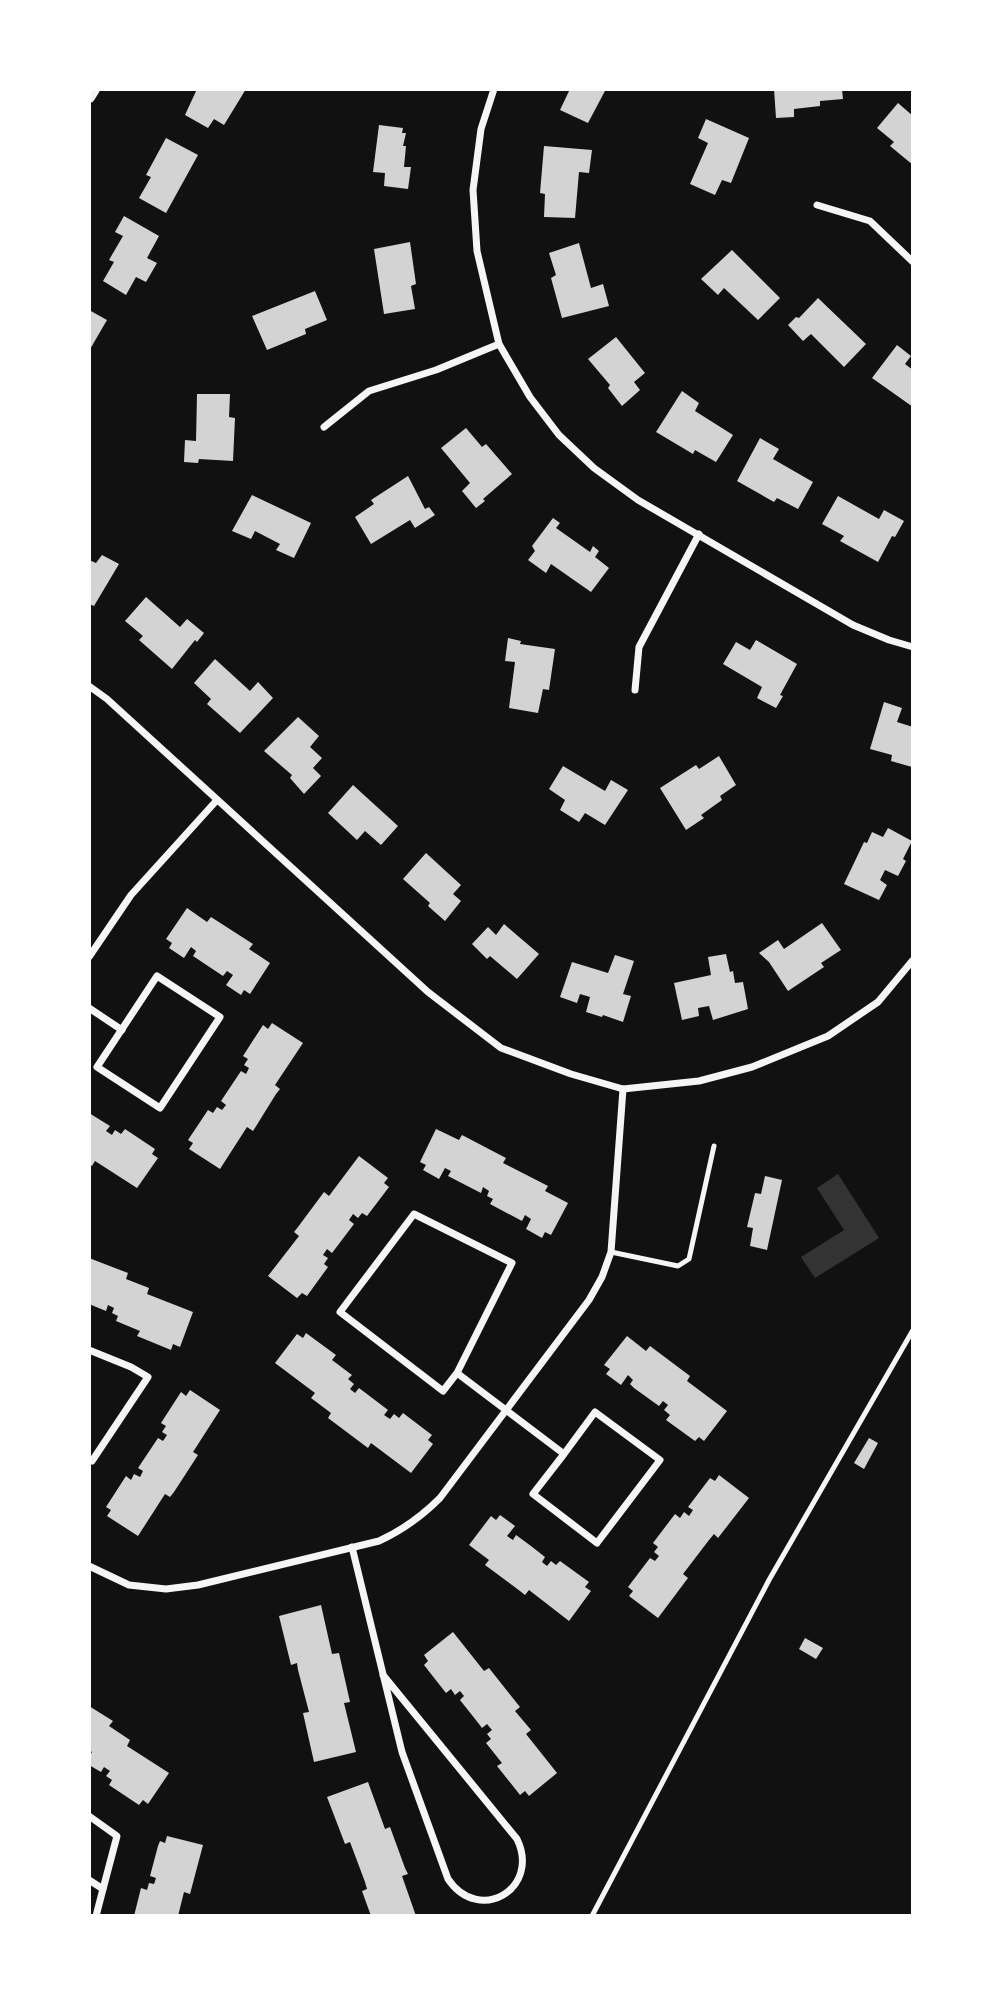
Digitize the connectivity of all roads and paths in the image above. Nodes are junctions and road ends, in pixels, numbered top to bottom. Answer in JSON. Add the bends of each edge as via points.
{"nodes":[{"id":1,"x":94,"y":89,"type":"edge"},
{"id":2,"x":494,"y":89,"type":"edge"},
{"id":3,"x":89,"y":97,"type":"edge"},
{"id":4,"x":817,"y":205,"type":"dead end"},
{"id":5,"x":913,"y":262,"type":"edge"},
{"id":6,"x":499,"y":344,"type":"junction"},
{"id":7,"x":324,"y":427,"type":"dead end"},
{"id":8,"x":699,"y":534,"type":"junction"},
{"id":9,"x":913,"y":647,"type":"edge"},
{"id":10,"x":89,"y":686,"type":"edge"},
{"id":11,"x":635,"y":690,"type":"dead end"},
{"id":12,"x":217,"y":800,"type":"junction"},
{"id":13,"x":89,"y":957,"type":"edge"},
{"id":14,"x":913,"y":960,"type":"edge"},
{"id":15,"x":89,"y":1008,"type":"edge"},
{"id":16,"x":122,"y":1030,"type":"junction"},
{"id":17,"x":623,"y":1089,"type":"junction"},
{"id":18,"x":714,"y":1146,"type":"dead end"},
{"id":19,"x":611,"y":1252,"type":"junction"},
{"id":20,"x":913,"y":1330,"type":"edge"},
{"id":21,"x":89,"y":1350,"type":"edge"},
{"id":22,"x":457,"y":1373,"type":"junction"},
{"id":23,"x":506,"y":1410,"type":"junction"},
{"id":24,"x":564,"y":1454,"type":"junction"},
{"id":25,"x":89,"y":1459,"type":"edge"},
{"id":26,"x":352,"y":1547,"type":"junction"},
{"id":27,"x":89,"y":1566,"type":"edge"},
{"id":28,"x":383,"y":1675,"type":"junction"},
{"id":29,"x":89,"y":1816,"type":"edge"},
{"id":30,"x":89,"y":1880,"type":"edge"},
{"id":31,"x":103,"y":1889,"type":"junction"},
{"id":32,"x":96,"y":1916,"type":"edge"},
{"id":33,"x":592,"y":1916,"type":"edge"}],
"edges":[{"from":1,"to":3,"type":"street"},
{"from":2,"to":6,"type":"street","via":[[481,129],[473,190],[477,251]]},
{"from":4,"to":5,"type":"street","via":[[870,221]]},
{"from":6,"to":7,"type":"street","via":[[369,391]]},
{"from":6,"to":8,"type":"street","via":[[559,435],[594,468]]},
{"from":8,"to":9,"type":"street","via":[[853,625]]},
{"from":8,"to":11,"type":"street","via":[[639,647]]},
{"from":10,"to":12,"type":"street"},
{"from":12,"to":13,"type":"street","via":[[131,895]]},
{"from":12,"to":17,"type":"street","via":[[428,992],[501,1048]]},
{"from":14,"to":17,"type":"street","via":[[878,1002],[828,1036],[752,1067],[699,1081]]},
{"from":15,"to":16,"type":"street"},
{"from":16,"to":16,"type":"street","via":[[97,1067],[160,1108],[220,1017],[157,976]]},
{"from":17,"to":19,"type":"street"},
{"from":18,"to":19,"type":"lane","via":[[689,1259],[678,1266]]},
{"from":19,"to":23,"type":"street","via":[[589,1300]]},
{"from":20,"to":33,"type":"lane","via":[[769,1580]]},
{"from":21,"to":25,"type":"street","via":[[148,1377],[92,1461]]},
{"from":22,"to":22,"type":"street","via":[[443,1391],[340,1312],[414,1214],[512,1264]]},
{"from":22,"to":23,"type":"street"},
{"from":23,"to":24,"type":"street"},
{"from":23,"to":26,"type":"street","via":[[425,1513],[404,1530]]},
{"from":24,"to":24,"type":"street","via":[[533,1494],[597,1543],[660,1460],[595,1412]]},
{"from":26,"to":27,"type":"street","via":[[166,1589],[129,1585]]},
{"from":26,"to":28,"type":"street"},
{"from":28,"to":28,"type":"street","via":[[402,1752],[448,1879],[472,1899],[503,1895],[522,1870],[517,1839]]},
{"from":29,"to":31,"type":"street","via":[[117,1836]]},
{"from":30,"to":31,"type":"street"},
{"from":31,"to":32,"type":"street"}]}
